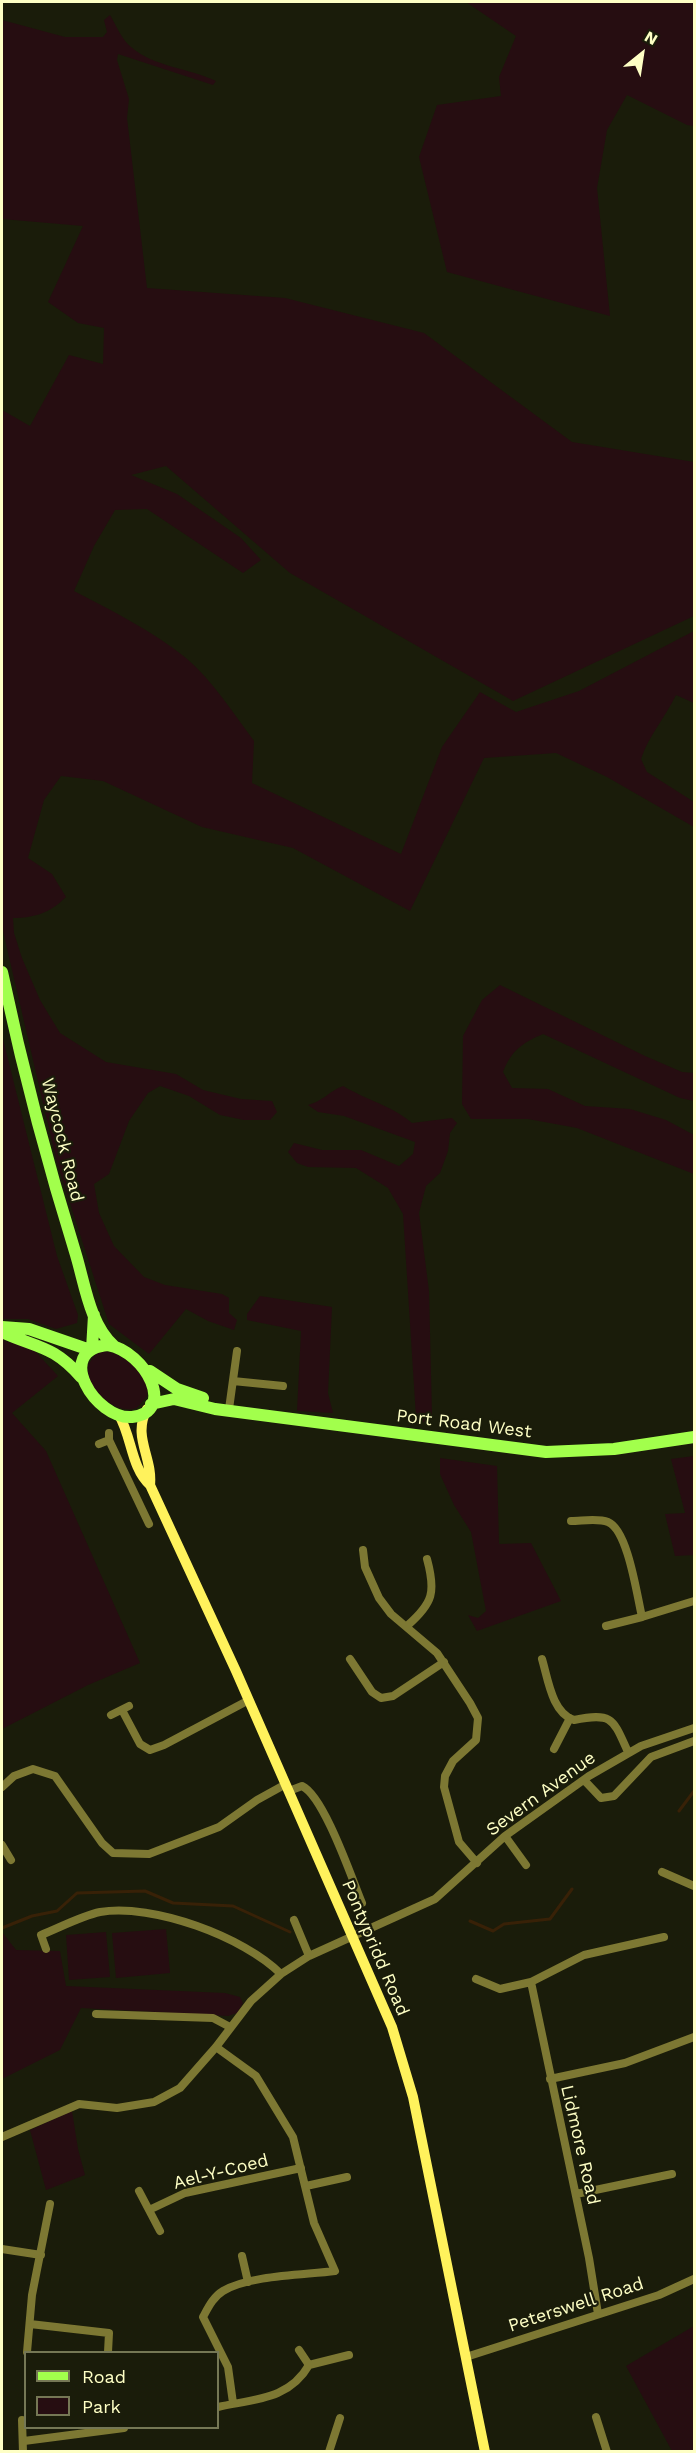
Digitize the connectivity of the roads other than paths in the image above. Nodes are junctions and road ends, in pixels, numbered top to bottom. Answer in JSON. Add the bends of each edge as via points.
{"nodes":[{"id":1,"x":2,"y":972,"type":"edge"},
{"id":2,"x":94,"y":1315,"type":"junction"},
{"id":3,"x":2,"y":1327,"type":"edge"},
{"id":4,"x":2,"y":1332,"type":"edge"},
{"id":5,"x":114,"y":1346,"type":"junction"},
{"id":6,"x":91,"y":1349,"type":"junction"},
{"id":7,"x":237,"y":1351,"type":"dead end"},
{"id":8,"x":142,"y":1365,"type":"junction"},
{"id":9,"x":81,"y":1377,"type":"junction"},
{"id":10,"x":233,"y":1380,"type":"junction"},
{"id":11,"x":283,"y":1386,"type":"dead end"},
{"id":12,"x":149,"y":1406,"type":"junction"},
{"id":13,"x":229,"y":1409,"type":"junction"},
{"id":14,"x":119,"y":1415,"type":"junction"},
{"id":15,"x":694,"y":1437,"type":"edge"},
{"id":16,"x":99,"y":1444,"type":"dead end"},
{"id":17,"x":150,"y":1485,"type":"junction"},
{"id":18,"x":162,"y":1508,"type":"junction"},
{"id":19,"x":145,"y":1516,"type":"junction"},
{"id":20,"x":571,"y":1521,"type":"dead end"},
{"id":21,"x":149,"y":1524,"type":"dead end"},
{"id":22,"x":363,"y":1550,"type":"dead end"},
{"id":23,"x":427,"y":1559,"type":"dead end"},
{"id":24,"x":694,"y":1601,"type":"edge"},
{"id":25,"x":642,"y":1617,"type":"junction"},
{"id":26,"x":408,"y":1625,"type":"junction"},
{"id":27,"x":606,"y":1626,"type":"dead end"},
{"id":28,"x":350,"y":1659,"type":"dead end"},
{"id":29,"x":542,"y":1659,"type":"dead end"},
{"id":30,"x":444,"y":1662,"type":"junction"},
{"id":31,"x":249,"y":1700,"type":"junction"},
{"id":32,"x":111,"y":1714,"type":"dead end"},
{"id":33,"x":570,"y":1718,"type":"junction"},
{"id":34,"x":694,"y":1728,"type":"edge"},
{"id":35,"x":694,"y":1741,"type":"edge"},
{"id":36,"x":554,"y":1749,"type":"dead end"},
{"id":37,"x":628,"y":1752,"type":"junction"},
{"id":38,"x":584,"y":1780,"type":"junction"},
{"id":39,"x":2,"y":1787,"type":"edge"},
{"id":40,"x":288,"y":1788,"type":"junction"},
{"id":41,"x":505,"y":1836,"type":"junction"},
{"id":42,"x":2,"y":1845,"type":"edge"},
{"id":43,"x":11,"y":1860,"type":"dead end"},
{"id":44,"x":477,"y":1863,"type":"junction"},
{"id":45,"x":526,"y":1866,"type":"dead end"},
{"id":46,"x":662,"y":1872,"type":"dead end"},
{"id":47,"x":694,"y":1886,"type":"edge"},
{"id":48,"x":362,"y":1903,"type":"dead end"},
{"id":49,"x":294,"y":1920,"type":"dead end"},
{"id":50,"x":353,"y":1936,"type":"junction"},
{"id":51,"x":664,"y":1936,"type":"dead end"},
{"id":52,"x":46,"y":1949,"type":"dead end"},
{"id":53,"x":309,"y":1956,"type":"junction"},
{"id":54,"x":281,"y":1974,"type":"junction"},
{"id":55,"x":476,"y":1979,"type":"dead end"},
{"id":56,"x":531,"y":1982,"type":"junction"},
{"id":57,"x":96,"y":2014,"type":"dead end"},
{"id":58,"x":230,"y":2027,"type":"junction"},
{"id":59,"x":694,"y":2037,"type":"edge"},
{"id":60,"x":216,"y":2047,"type":"junction"},
{"id":61,"x":550,"y":2079,"type":"junction"},
{"id":62,"x":2,"y":2137,"type":"edge"},
{"id":63,"x":301,"y":2168,"type":"junction"},
{"id":64,"x":672,"y":2174,"type":"dead end"},
{"id":65,"x":347,"y":2177,"type":"dead end"},
{"id":66,"x":306,"y":2186,"type":"junction"},
{"id":67,"x":139,"y":2191,"type":"dead end"},
{"id":68,"x":576,"y":2194,"type":"junction"},
{"id":69,"x":50,"y":2204,"type":"dead end"},
{"id":70,"x":149,"y":2210,"type":"junction"},
{"id":71,"x":160,"y":2231,"type":"dead end"},
{"id":72,"x":2,"y":2249,"type":"edge"},
{"id":73,"x":41,"y":2255,"type":"junction"},
{"id":74,"x":242,"y":2256,"type":"dead end"},
{"id":75,"x":694,"y":2279,"type":"edge"},
{"id":76,"x":248,"y":2282,"type":"junction"},
{"id":77,"x":598,"y":2314,"type":"junction"},
{"id":78,"x":30,"y":2324,"type":"junction"},
{"id":79,"x":299,"y":2350,"type":"dead end"},
{"id":80,"x":27,"y":2351,"type":"edge"},
{"id":81,"x":108,"y":2351,"type":"edge"},
{"id":82,"x":349,"y":2355,"type":"dead end"},
{"id":83,"x":466,"y":2357,"type":"junction"},
{"id":84,"x":309,"y":2365,"type":"junction"},
{"id":85,"x":234,"y":2403,"type":"junction"},
{"id":86,"x":219,"y":2407,"type":"edge"},
{"id":87,"x":596,"y":2417,"type":"dead end"},
{"id":88,"x":340,"y":2418,"type":"dead end"},
{"id":89,"x":22,"y":2420,"type":"dead end"},
{"id":90,"x":114,"y":2429,"type":"edge"},
{"id":91,"x":24,"y":2441,"type":"junction"},
{"id":92,"x":24,"y":2451,"type":"edge"},
{"id":93,"x":329,"y":2451,"type":"edge"},
{"id":94,"x":485,"y":2451,"type":"edge"},
{"id":95,"x":607,"y":2451,"type":"edge"}],
"edges":[{"from":1,"to":2,"type":"main road","name":"Waycock Road","via":[[60,1207]]},
{"from":2,"to":5,"type":"main road","name":"Waycock Road"},
{"from":2,"to":6,"type":"main road","name":"Waycock Road"},
{"from":3,"to":6,"type":"main road","via":[[29,1329]]},
{"from":4,"to":9,"type":"main road","via":[[49,1349],[68,1361]]},
{"from":5,"to":6,"type":"main road"},
{"from":5,"to":8,"type":"main road","via":[[130,1353]]},
{"from":6,"to":9,"type":"main road","via":[[82,1362]]},
{"from":7,"to":10,"type":"street"},
{"from":8,"to":12,"type":"main road","via":[[153,1382]]},
{"from":8,"to":13,"type":"main road","name":"Port Road West","via":[[177,1389]]},
{"from":9,"to":14,"type":"main road","via":[[94,1397]]},
{"from":10,"to":11,"type":"street"},
{"from":10,"to":13,"type":"street"},
{"from":12,"to":13,"type":"main road","name":"Port Road West","via":[[174,1399]]},
{"from":12,"to":14,"type":"main road","via":[[131,1417]]},
{"from":12,"to":17,"type":"main road","name":"Pontypridd Road","via":[[140,1434],[151,1473]]},
{"from":13,"to":15,"type":"main road","name":"Port Road West","via":[[546,1452],[614,1449]]},
{"from":14,"to":17,"type":"main road","name":"Pontypridd Road","via":[[142,1478]]},
{"from":16,"to":19,"type":"street","via":[[109,1437]]},
{"from":17,"to":18,"type":"main road","name":"Pontypridd Road"},
{"from":18,"to":19,"type":"street"},
{"from":18,"to":31,"type":"main road","name":"Pontypridd Road"},
{"from":19,"to":21,"type":"street"},
{"from":20,"to":25,"type":"street","via":[[606,1521],[616,1526],[626,1549]]},
{"from":22,"to":26,"type":"street","via":[[365,1567],[379,1598],[391,1614]]},
{"from":23,"to":26,"type":"street","via":[[434,1584],[432,1592],[427,1608]]},
{"from":24,"to":25,"type":"street"},
{"from":25,"to":27,"type":"street"},
{"from":26,"to":30,"type":"street"},
{"from":28,"to":30,"type":"street","via":[[372,1692],[381,1698],[393,1696]]},
{"from":29,"to":33,"type":"street","via":[[556,1705]]},
{"from":30,"to":44,"type":"street","via":[[478,1718],[476,1740],[453,1761],[444,1787],[459,1842]]},
{"from":31,"to":32,"type":"street","via":[[150,1750],[140,1744],[126,1708]]},
{"from":31,"to":40,"type":"main road","name":"Pontypridd Road"},
{"from":33,"to":36,"type":"street"},
{"from":33,"to":37,"type":"street","via":[[607,1717],[615,1723]]},
{"from":34,"to":37,"type":"street","name":"Severn Avenue"},
{"from":35,"to":38,"type":"street","via":[[651,1757],[614,1796],[601,1797]]},
{"from":37,"to":38,"type":"street","name":"Severn Avenue"},
{"from":38,"to":41,"type":"street","name":"Severn Avenue"},
{"from":39,"to":40,"type":"street","via":[[14,1776],[33,1769],[55,1776],[113,1853],[149,1854],[219,1827],[257,1800]]},
{"from":40,"to":48,"type":"street","via":[[302,1786],[314,1796]]},
{"from":40,"to":50,"type":"main road","name":"Pontypridd Road"},
{"from":41,"to":44,"type":"street","name":"Severn Avenue"},
{"from":41,"to":45,"type":"street"},
{"from":42,"to":43,"type":"street"},
{"from":44,"to":50,"type":"street","name":"Severn Avenue","via":[[435,1899]]},
{"from":46,"to":47,"type":"street"},
{"from":49,"to":53,"type":"street"},
{"from":50,"to":53,"type":"street","name":"Severn Avenue"},
{"from":50,"to":83,"type":"main road","name":"Pontypridd Road","via":[[381,1997],[407,2073]]},
{"from":51,"to":56,"type":"street","via":[[584,1955]]},
{"from":52,"to":54,"type":"street","via":[[41,1935],[100,1912],[142,1912],[221,1933],[269,1962]]},
{"from":53,"to":54,"type":"street","name":"Severn Avenue"},
{"from":54,"to":58,"type":"street","name":"Severn Avenue"},
{"from":55,"to":56,"type":"street","via":[[500,1989]]},
{"from":56,"to":61,"type":"street","name":"Lidmore Road"},
{"from":57,"to":58,"type":"street","via":[[213,2018]]},
{"from":58,"to":60,"type":"street","name":"Severn Avenue"},
{"from":59,"to":61,"type":"street","via":[[625,2063]]},
{"from":60,"to":62,"type":"street","name":"Severn Avenue","via":[[180,2088],[154,2102],[117,2108],[79,2104]]},
{"from":60,"to":63,"type":"street","via":[[264,2086],[293,2137]]},
{"from":61,"to":68,"type":"street","name":"Lidmore Road"},
{"from":63,"to":66,"type":"street"},
{"from":63,"to":70,"type":"street","name":"Ael-Y-Coed","via":[[185,2193]]},
{"from":64,"to":68,"type":"street"},
{"from":65,"to":66,"type":"street"},
{"from":66,"to":76,"type":"street","via":[[314,2223],[335,2271]]},
{"from":67,"to":70,"type":"street"},
{"from":68,"to":77,"type":"street","name":"Lidmore Road"},
{"from":69,"to":73,"type":"street"},
{"from":70,"to":71,"type":"street"},
{"from":72,"to":73,"type":"street"},
{"from":73,"to":78,"type":"street"},
{"from":74,"to":76,"type":"street"},
{"from":75,"to":77,"type":"street","name":"Peterswell Road","via":[[659,2295]]},
{"from":76,"to":85,"type":"street","via":[[223,2291],[213,2299],[203,2317],[228,2367]]},
{"from":77,"to":83,"type":"street","name":"Peterswell Road"},
{"from":78,"to":80,"type":"street"},
{"from":78,"to":81,"type":"street","via":[[109,2333]]},
{"from":79,"to":84,"type":"street"},
{"from":82,"to":84,"type":"street"},
{"from":83,"to":94,"type":"main road","name":"Pontypridd Road"},
{"from":84,"to":85,"type":"street","via":[[300,2380],[277,2395]]},
{"from":85,"to":86,"type":"street"},
{"from":87,"to":95,"type":"street"},
{"from":88,"to":93,"type":"street"},
{"from":89,"to":91,"type":"street"},
{"from":90,"to":91,"type":"street"},
{"from":91,"to":92,"type":"street"}]}
